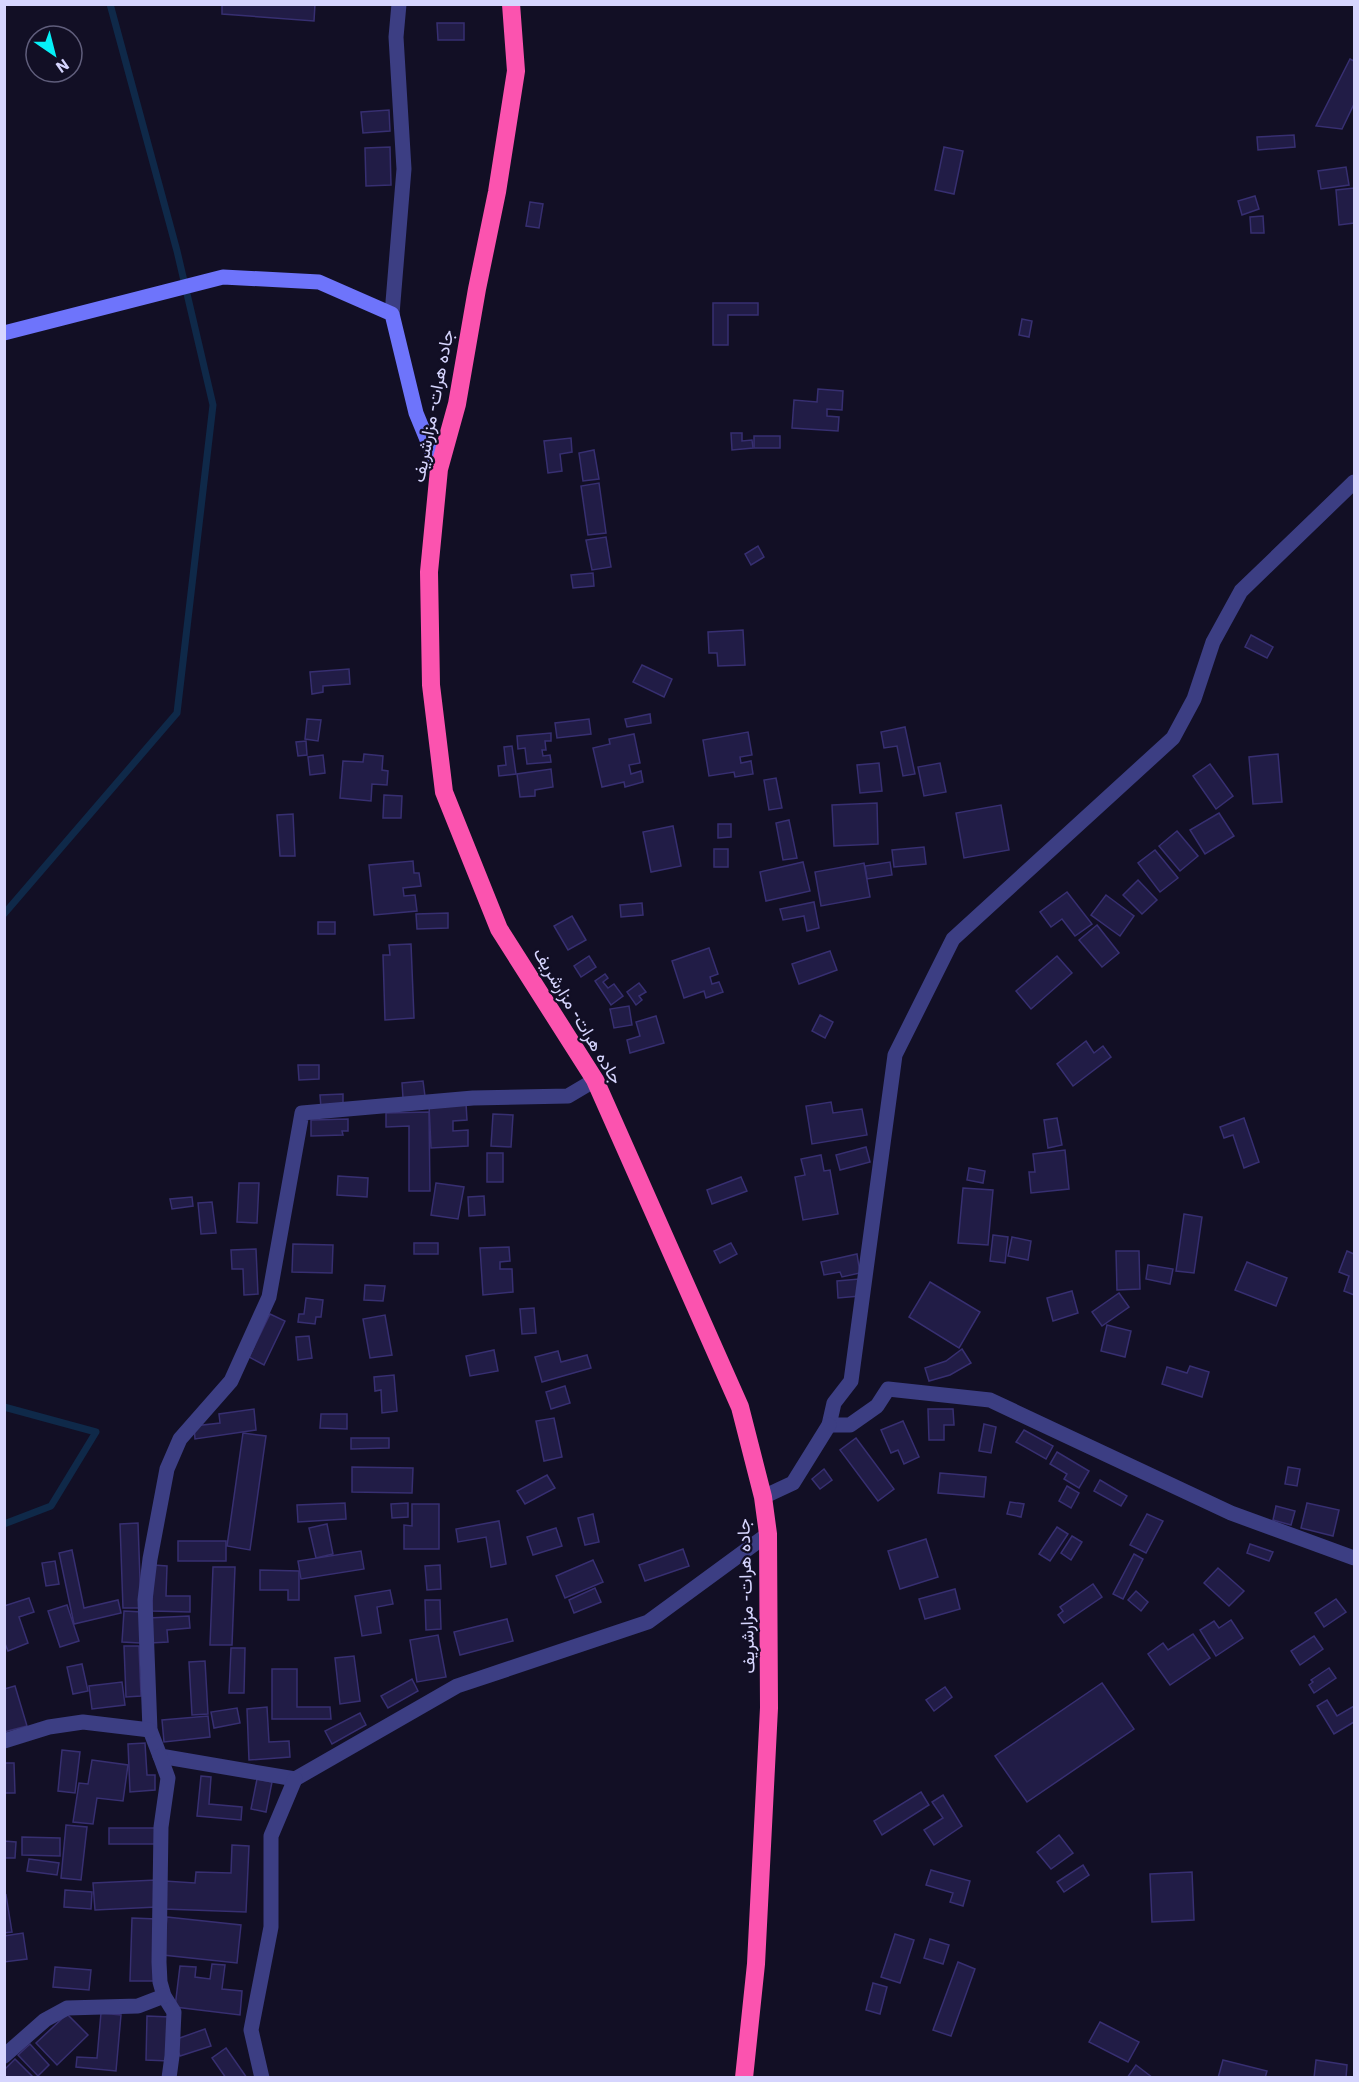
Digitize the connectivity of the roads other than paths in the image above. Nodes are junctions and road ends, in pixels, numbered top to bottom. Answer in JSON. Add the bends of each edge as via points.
{"nodes":[{"id":1,"x":399,"y":4,"type":"edge"},
{"id":2,"x":511,"y":4,"type":"edge"},
{"id":3,"x":392,"y":314,"type":"junction"},
{"id":4,"x":4,"y":333,"type":"edge"},
{"id":5,"x":440,"y":469,"type":"junction"},
{"id":6,"x":1354,"y":482,"type":"edge"},
{"id":7,"x":595,"y":1080,"type":"junction"},
{"id":8,"x":829,"y":1425,"type":"junction"},
{"id":9,"x":763,"y":1497,"type":"junction"},
{"id":10,"x":768,"y":1534,"type":"junction"},
{"id":11,"x":1354,"y":1558,"type":"edge"},
{"id":12,"x":150,"y":1730,"type":"junction"},
{"id":13,"x":4,"y":1741,"type":"edge"},
{"id":14,"x":160,"y":1756,"type":"junction"},
{"id":15,"x":295,"y":1779,"type":"junction"},
{"id":16,"x":164,"y":1996,"type":"junction"},
{"id":17,"x":4,"y":2056,"type":"edge"},
{"id":18,"x":169,"y":2078,"type":"edge"},
{"id":19,"x":262,"y":2078,"type":"edge"},
{"id":20,"x":744,"y":2078,"type":"edge"}],
"edges":[{"from":1,"to":3,"type":"street","via":[[396,37],[404,169]]},
{"from":2,"to":5,"type":"highway","name":"جاده هرات- مزارشریف","via":[[516,71],[457,404]]},
{"from":3,"to":4,"type":"street","via":[[319,282],[223,278]]},
{"from":3,"to":5,"type":"street","via":[[416,413]]},
{"from":5,"to":7,"type":"highway","name":"جاده هرات- مزارشریف","via":[[429,572],[431,685],[444,792],[500,929]]},
{"from":6,"to":8,"type":"street","via":[[1240,591],[1213,642],[1194,699],[1173,738],[953,939],[895,1054],[851,1381],[834,1402]]},
{"from":7,"to":9,"type":"highway","name":"جاده هرات- مزارشریف","via":[[740,1407]]},
{"from":7,"to":12,"type":"street","via":[[568,1096],[472,1098],[302,1113],[269,1298],[231,1381],[180,1439],[167,1469],[145,1600]]},
{"from":8,"to":9,"type":"street","via":[[793,1483]]},
{"from":8,"to":11,"type":"street","via":[[850,1425],[877,1406],[888,1389],[990,1400],[1231,1513]]},
{"from":9,"to":10,"type":"highway","name":"جاده هرات- مزارشریف"},
{"from":10,"to":15,"type":"street","via":[[648,1622],[458,1686]]},
{"from":10,"to":20,"type":"highway","name":"جاده هرات- مزارشریف","via":[[770,1708],[756,1964]]},
{"from":12,"to":13,"type":"street","via":[[83,1722],[49,1727]]},
{"from":12,"to":14,"type":"street"},
{"from":14,"to":15,"type":"street"},
{"from":14,"to":16,"type":"street","via":[[168,1778],[161,1827],[159,1982]]},
{"from":15,"to":19,"type":"street","via":[[271,1836],[271,1927],[251,2030]]},
{"from":16,"to":17,"type":"street","via":[[138,2006],[67,2008],[45,2020]]},
{"from":16,"to":18,"type":"street","via":[[174,2012]]}]}
